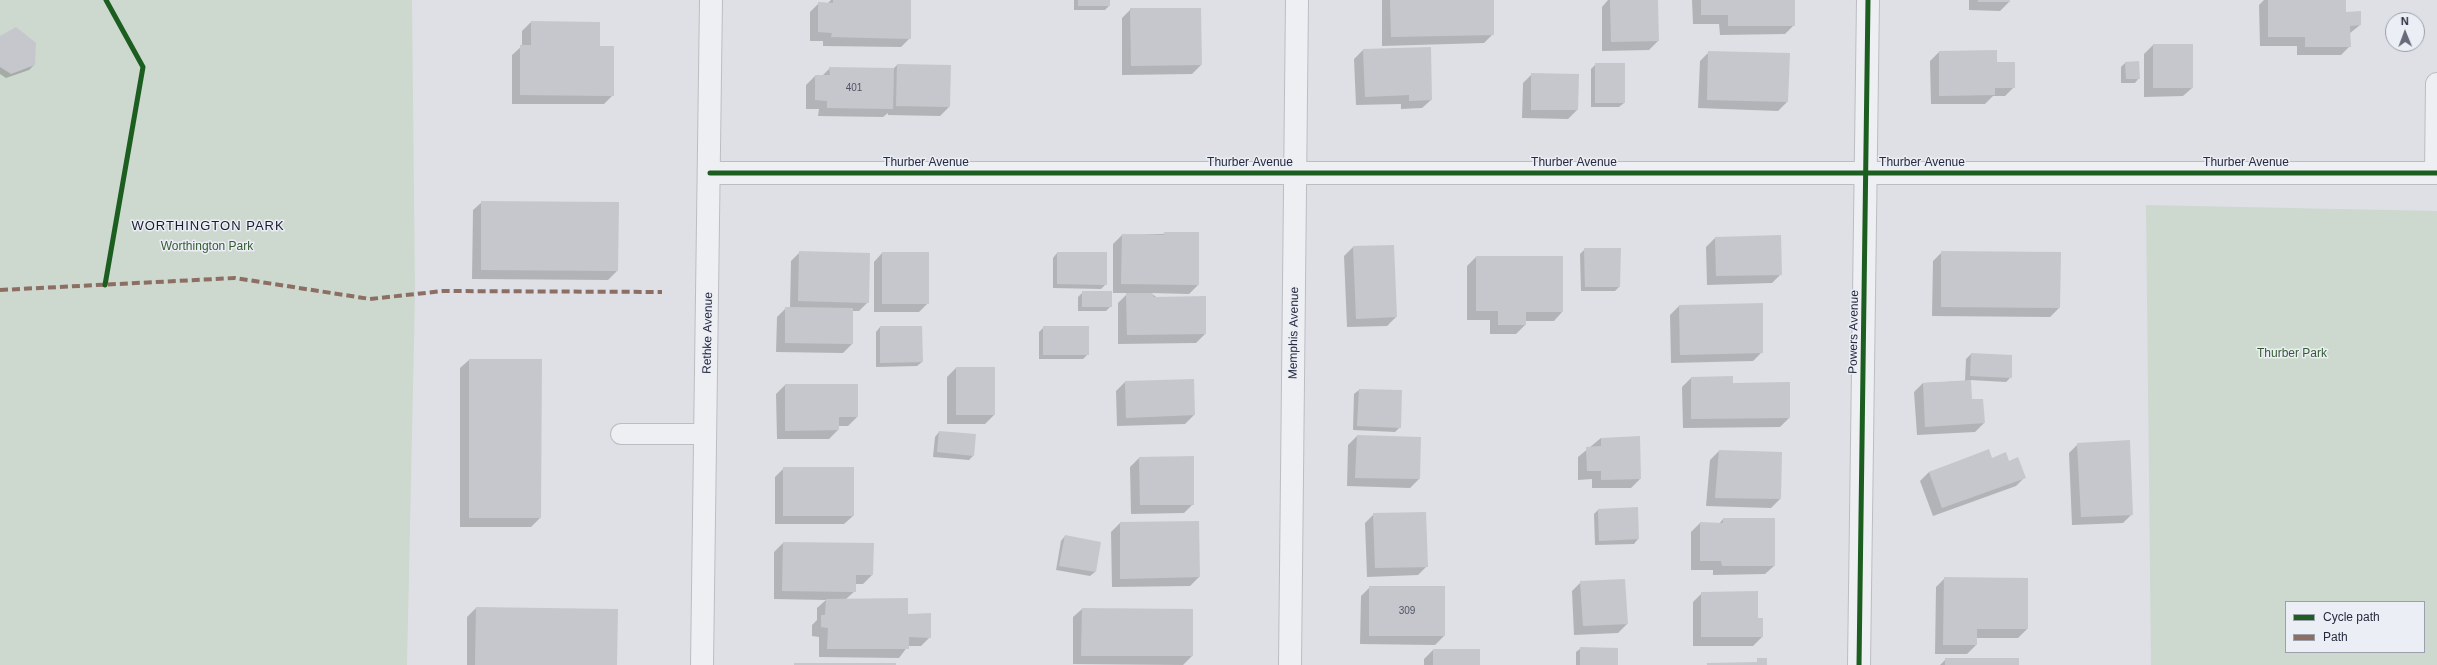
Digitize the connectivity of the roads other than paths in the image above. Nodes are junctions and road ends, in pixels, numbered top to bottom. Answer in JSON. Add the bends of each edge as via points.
{"nodes":[{"id":1,"x":712,"y":0,"type":"edge"},
{"id":2,"x":1297,"y":0,"type":"edge"},
{"id":3,"x":1868,"y":0,"type":"edge"},
{"id":4,"x":2437,"y":84,"type":"edge"},
{"id":5,"x":710,"y":173,"type":"junction"},
{"id":6,"x":1296,"y":173,"type":"junction"},
{"id":7,"x":1866,"y":173,"type":"junction"},
{"id":8,"x":2437,"y":174,"type":"edge"},
{"id":9,"x":621,"y":434,"type":"dead end"},
{"id":10,"x":706,"y":434,"type":"junction"},
{"id":11,"x":702,"y":665,"type":"edge"},
{"id":12,"x":1290,"y":665,"type":"edge"},
{"id":13,"x":1859,"y":665,"type":"edge"}],
"edges":[{"from":1,"to":5,"type":"street","name":"Rethke Avenue"},
{"from":2,"to":6,"type":"street","name":"Memphis Avenue"},
{"from":3,"to":7,"type":"street","name":"Powers Avenue"},
{"from":4,"to":8,"type":"street"},
{"from":5,"to":6,"type":"street","name":"Thurber Avenue"},
{"from":5,"to":10,"type":"street","name":"Rethke Avenue"},
{"from":6,"to":7,"type":"street","name":"Thurber Avenue"},
{"from":6,"to":12,"type":"street","name":"Memphis Avenue"},
{"from":7,"to":8,"type":"street","name":"Thurber Avenue"},
{"from":7,"to":13,"type":"street","name":"Powers Avenue"},
{"from":9,"to":10,"type":"lane"},
{"from":10,"to":11,"type":"street","name":"Rethke Avenue"}]}
